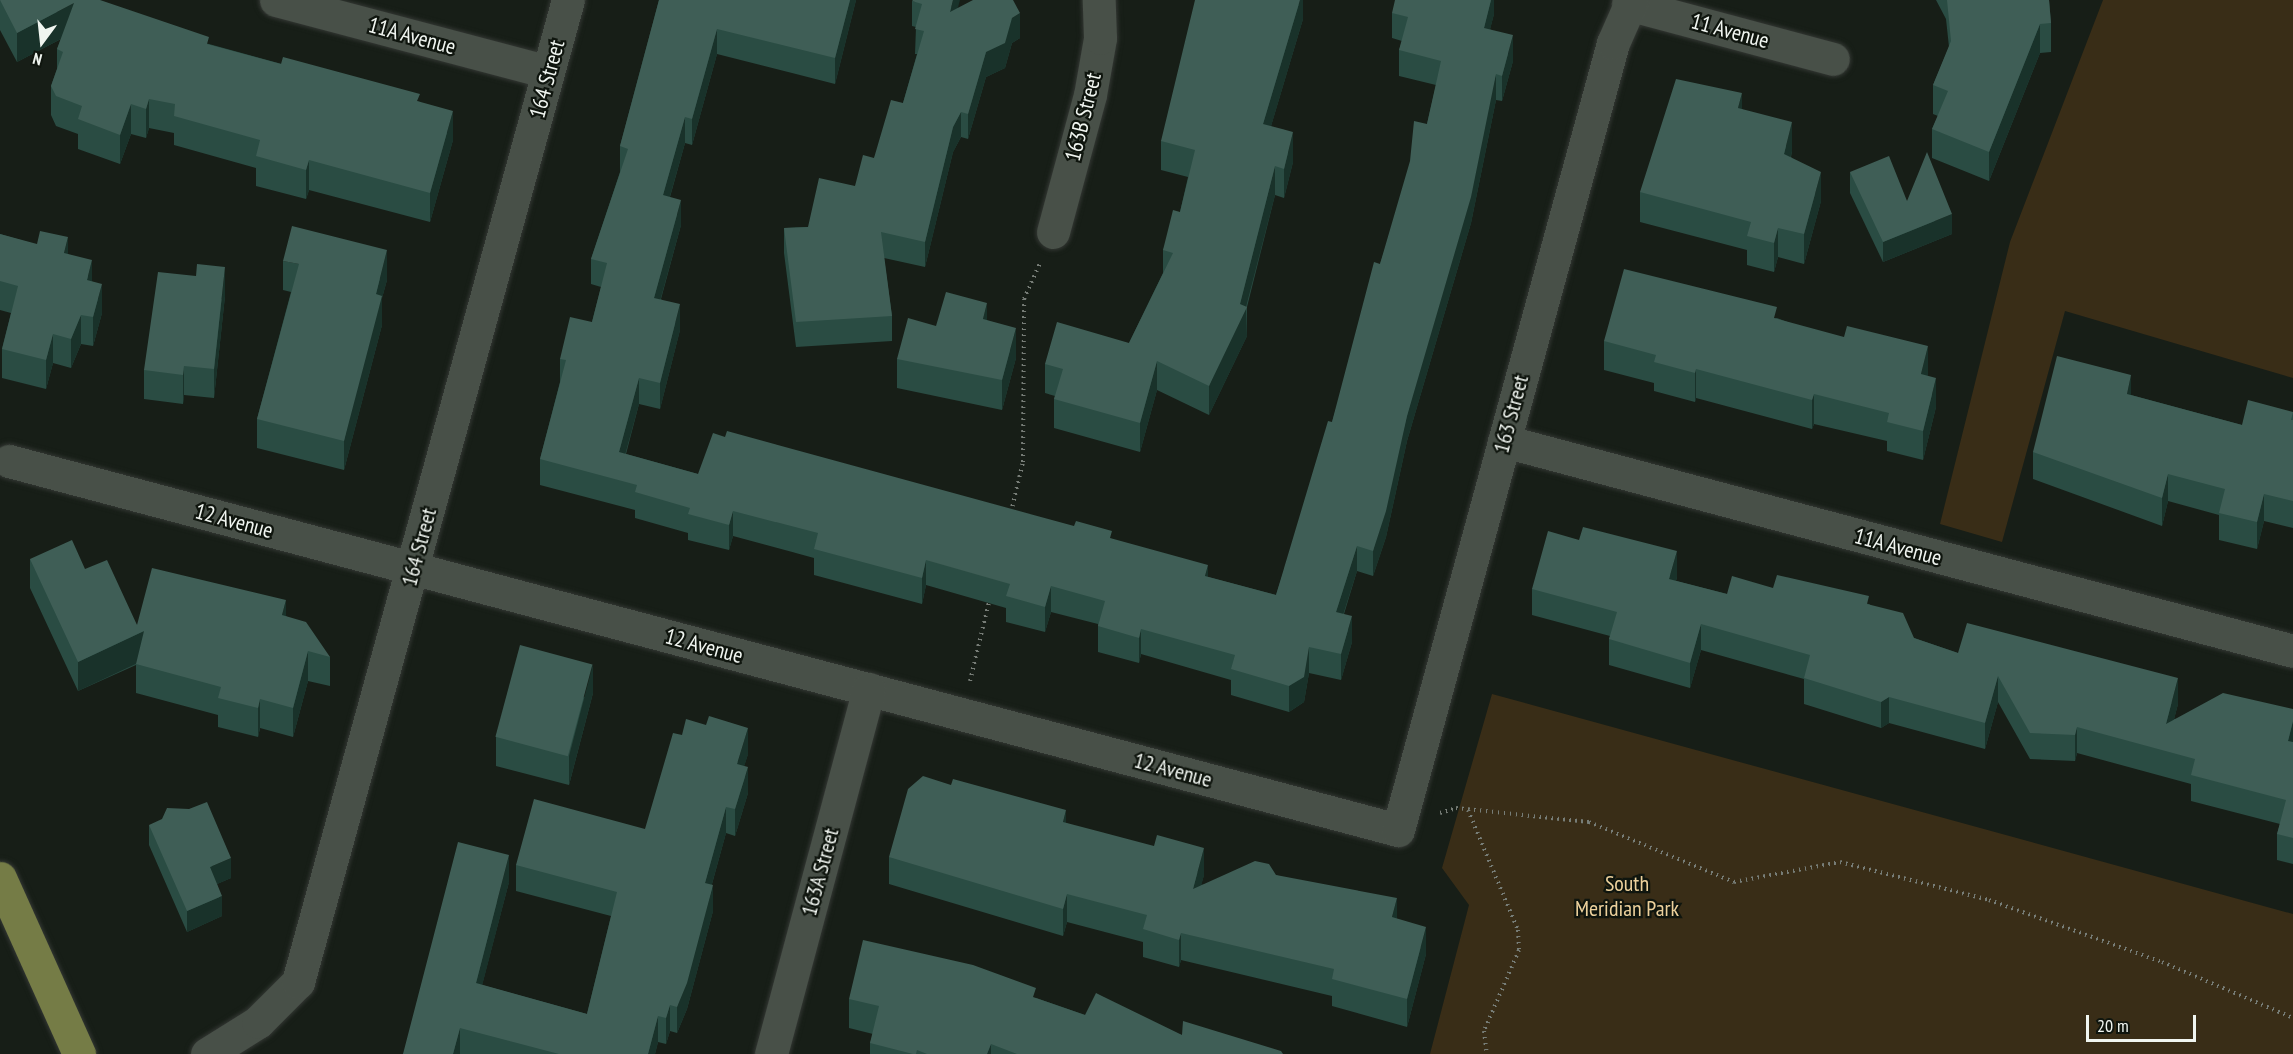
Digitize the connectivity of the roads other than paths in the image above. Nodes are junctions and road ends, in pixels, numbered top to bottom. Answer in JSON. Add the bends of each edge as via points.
{"nodes":[{"id":1,"x":276,"y":0,"type":"edge"},
{"id":2,"x":568,"y":0,"type":"edge"},
{"id":3,"x":1099,"y":0,"type":"edge"},
{"id":4,"x":1630,"y":2,"type":"edge"},
{"id":5,"x":1833,"y":58,"type":"dead end"},
{"id":6,"x":548,"y":72,"type":"junction"},
{"id":7,"x":1053,"y":232,"type":"road end"},
{"id":8,"x":1504,"y":441,"type":"junction"},
{"id":9,"x":9,"y":461,"type":"dead end"},
{"id":10,"x":414,"y":568,"type":"junction"},
{"id":11,"x":2293,"y":651,"type":"edge"},
{"id":12,"x":869,"y":689,"type":"junction"},
{"id":13,"x":1398,"y":830,"type":"joint"},
{"id":14,"x":0,"y":878,"type":"edge"},
{"id":15,"x":79,"y":1054,"type":"edge"},
{"id":16,"x":207,"y":1054,"type":"edge"},
{"id":17,"x":771,"y":1054,"type":"edge"}],
"edges":[{"from":1,"to":6,"type":"street","name":"11A Avenue"},
{"from":2,"to":6,"type":"street","name":"164 Street"},
{"from":3,"to":7,"type":"street","name":"163B Street","via":[[1100,38],[1090,95]]},
{"from":4,"to":5,"type":"street","name":"11 Avenue"},
{"from":4,"to":8,"type":"street","name":"163 Street","via":[[1613,43]]},
{"from":6,"to":10,"type":"street","name":"164 Street"},
{"from":8,"to":11,"type":"street","name":"11A Avenue"},
{"from":8,"to":13,"type":"street","name":"163 Street"},
{"from":9,"to":10,"type":"street","name":"12 Avenue"},
{"from":10,"to":12,"type":"street","name":"12 Avenue"},
{"from":10,"to":16,"type":"street","name":"164 Street","via":[[297,982],[258,1022]]},
{"from":12,"to":13,"type":"street","name":"12 Avenue"},
{"from":12,"to":17,"type":"street","name":"163A Street"},
{"from":14,"to":15,"type":"main road"}]}
